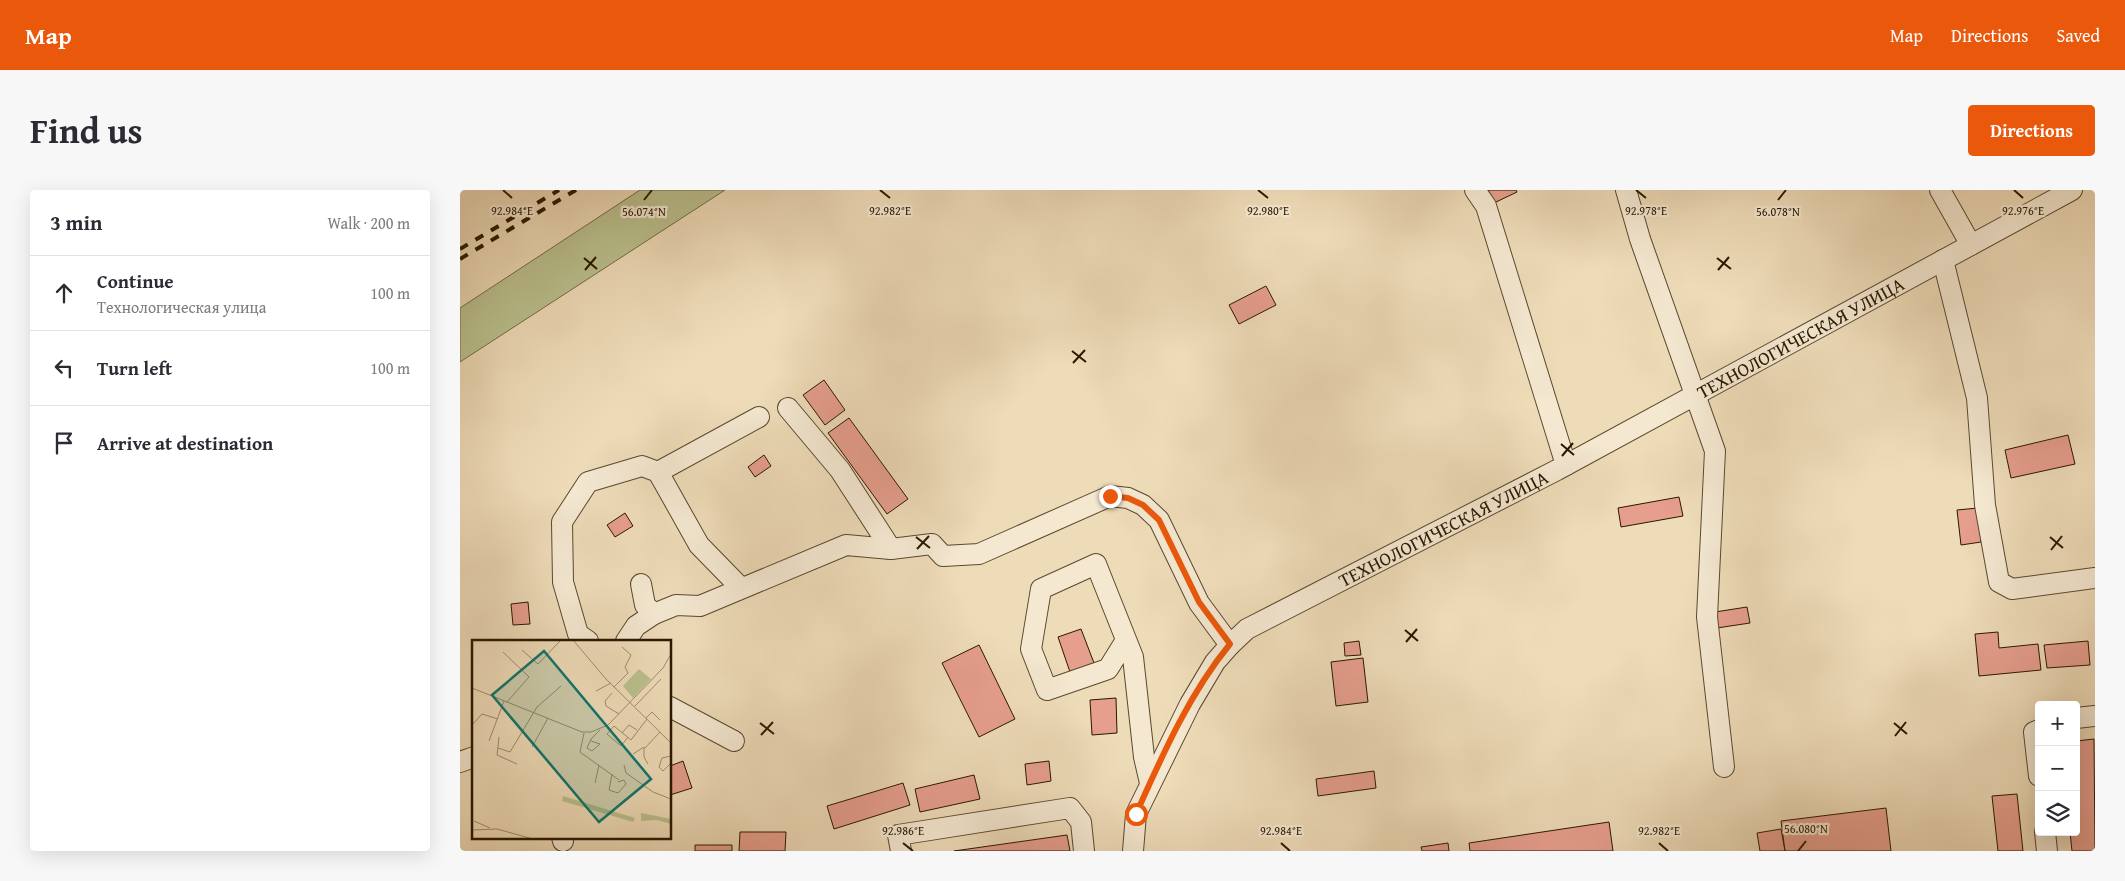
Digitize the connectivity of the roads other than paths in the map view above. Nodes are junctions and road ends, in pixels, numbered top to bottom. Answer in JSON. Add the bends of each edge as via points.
{"nodes":[{"id":1,"x":1475,"y":190,"type":"edge"},
{"id":2,"x":1626,"y":190,"type":"edge"},
{"id":3,"x":1940,"y":190,"type":"edge"},
{"id":4,"x":2072,"y":190,"type":"edge"},
{"id":5,"x":1971,"y":245,"type":"junction"},
{"id":6,"x":1943,"y":260,"type":"junction"},
{"id":7,"x":1696,"y":395,"type":"junction"},
{"id":8,"x":788,"y":408,"type":"dead end"},
{"id":9,"x":759,"y":417,"type":"dead end"},
{"id":10,"x":1566,"y":465,"type":"junction"},
{"id":11,"x":658,"y":472,"type":"junction"},
{"id":12,"x":891,"y":548,"type":"junction"},
{"id":13,"x":2095,"y":578,"type":"edge"},
{"id":14,"x":641,"y":584,"type":"dead end"},
{"id":15,"x":741,"y":588,"type":"junction"},
{"id":16,"x":654,"y":614,"type":"junction"},
{"id":17,"x":587,"y":640,"type":"edge"},
{"id":18,"x":627,"y":640,"type":"edge"},
{"id":19,"x":1126,"y":640,"type":"junction"},
{"id":20,"x":1230,"y":644,"type":"junction"},
{"id":21,"x":671,"y":708,"type":"edge"},
{"id":22,"x":2095,"y":716,"type":"edge"},
{"id":23,"x":2080,"y":718,"type":"edge"},
{"id":24,"x":734,"y":741,"type":"dead end"},
{"id":25,"x":472,"y":758,"type":"edge"},
{"id":26,"x":460,"y":762,"type":"edge"},
{"id":27,"x":1724,"y":767,"type":"dead end"},
{"id":28,"x":1150,"y":782,"type":"junction"},
{"id":29,"x":2045,"y":836,"type":"edge"},
{"id":30,"x":900,"y":851,"type":"edge"},
{"id":31,"x":1084,"y":851,"type":"edge"},
{"id":32,"x":1133,"y":851,"type":"edge"},
{"id":33,"x":2047,"y":851,"type":"edge"}],
"edges":[{"from":1,"to":10,"type":"street","via":[[1486,206]]},
{"from":2,"to":7,"type":"street","via":[[1640,239]]},
{"from":3,"to":5,"type":"street"},
{"from":4,"to":5,"type":"street","name":"ТЕХНОЛОГИЧЕСКАЯ УЛИЦА"},
{"from":5,"to":6,"type":"street","name":"ТЕХНОЛОГИЧЕСКАЯ УЛИЦА"},
{"from":6,"to":7,"type":"street","name":"ТЕХНОЛОГИЧЕСКАЯ УЛИЦА"},
{"from":6,"to":13,"type":"street","via":[[1977,398],[1985,504],[1999,582],[2012,589]]},
{"from":7,"to":10,"type":"street","name":"ТЕХНОЛОГИЧЕСКАЯ УЛИЦА"},
{"from":7,"to":27,"type":"street","via":[[1715,451],[1708,617]]},
{"from":8,"to":12,"type":"street","via":[[840,470]]},
{"from":9,"to":11,"type":"street"},
{"from":10,"to":20,"type":"street","name":"ТЕХНОЛОГИЧЕСКАЯ УЛИЦА","via":[[1247,629]]},
{"from":11,"to":15,"type":"street","via":[[699,545]]},
{"from":11,"to":17,"type":"street","via":[[642,466],[588,482],[562,522],[563,582],[578,634]]},
{"from":12,"to":15,"type":"street","via":[[846,544]]},
{"from":12,"to":20,"type":"street","via":[[932,544],[943,556],[979,554],[1110,496],[1128,498],[1143,505],[1159,520],[1199,602]]},
{"from":14,"to":16,"type":"street","via":[[645,605]]},
{"from":15,"to":16,"type":"street","via":[[700,606],[676,605]]},
{"from":16,"to":18,"type":"street","via":[[636,626]]},
{"from":19,"to":19,"type":"street","via":[[1096,564],[1041,589],[1031,649],[1048,690],[1108,669]]},
{"from":19,"to":28,"type":"street","via":[[1134,657],[1144,757]]},
{"from":20,"to":28,"type":"street","name":"ТЕХНОЛОГИЧЕСКАЯ УЛИЦА","via":[[1190,704]]},
{"from":21,"to":24,"type":"street"},
{"from":22,"to":23,"type":"street"},
{"from":25,"to":26,"type":"street"},
{"from":28,"to":32,"type":"street","name":"ТЕХНОЛОГИЧЕСКАЯ УЛИЦА","via":[[1136,814]]},
{"from":29,"to":33,"type":"street"},
{"from":30,"to":31,"type":"street","via":[[898,835],[1070,808],[1081,822]]}]}
